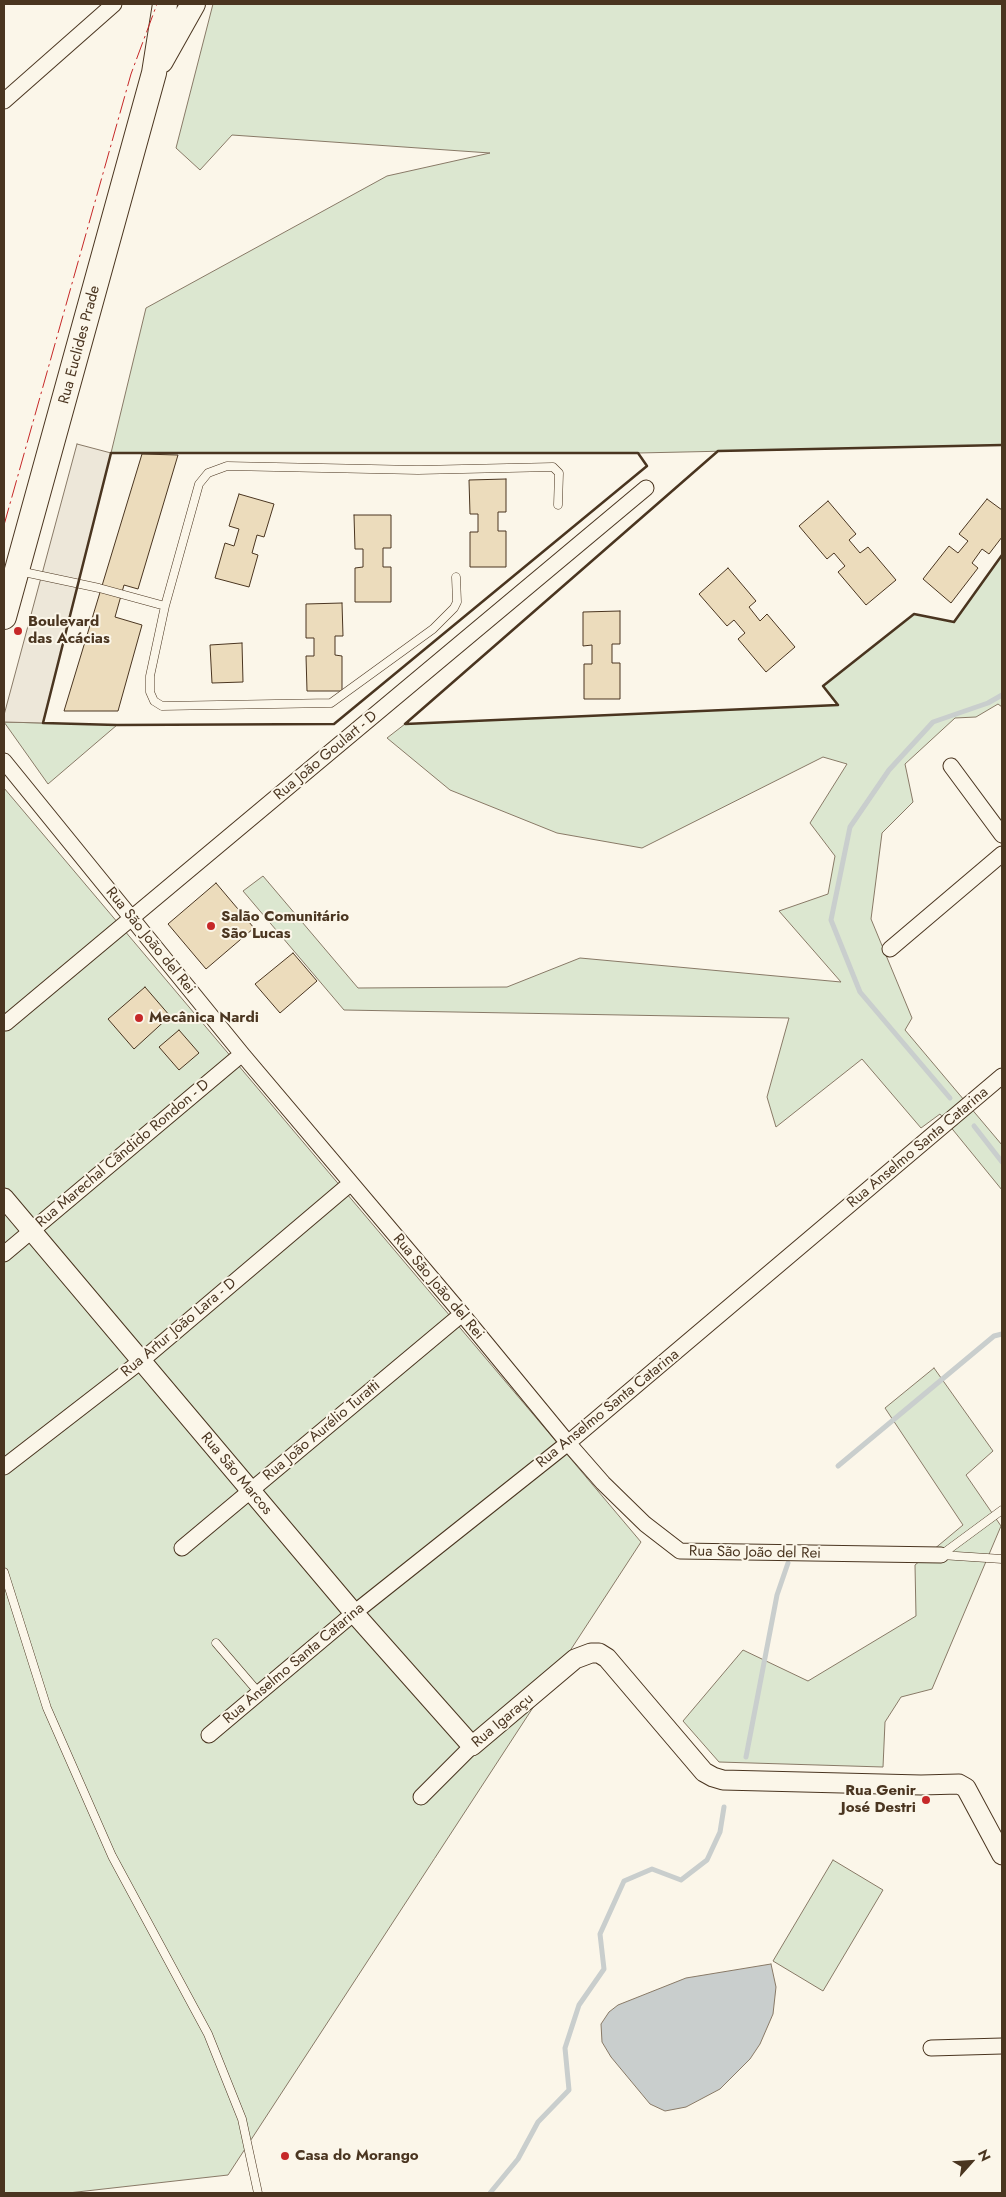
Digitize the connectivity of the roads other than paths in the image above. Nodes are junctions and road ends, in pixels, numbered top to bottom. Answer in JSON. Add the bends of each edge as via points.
{"nodes":[{"id":1,"x":114,"y":4,"type":"edge"},
{"id":2,"x":165,"y":4,"type":"edge"},
{"id":3,"x":193,"y":4,"type":"edge"},
{"id":4,"x":154,"y":73,"type":"junction"},
{"id":5,"x":4,"y":101,"type":"edge"},
{"id":6,"x":646,"y":488,"type":"dead end"},
{"id":7,"x":558,"y":505,"type":"dead end"},
{"id":8,"x":17,"y":570,"type":"junction"},
{"id":9,"x":456,"y":577,"type":"dead end"},
{"id":10,"x":165,"y":606,"type":"junction"},
{"id":11,"x":4,"y":616,"type":"edge"},
{"id":12,"x":4,"y":761,"type":"edge"},
{"id":13,"x":951,"y":766,"type":"dead end"},
{"id":14,"x":1002,"y":835,"type":"edge"},
{"id":15,"x":1002,"y":854,"type":"edge"},
{"id":16,"x":132,"y":918,"type":"junction"},
{"id":17,"x":890,"y":949,"type":"dead end"},
{"id":18,"x":6,"y":1023,"type":"dead end"},
{"id":19,"x":242,"y":1054,"type":"junction"},
{"id":20,"x":1002,"y":1076,"type":"edge"},
{"id":21,"x":351,"y":1183,"type":"junction"},
{"id":22,"x":4,"y":1198,"type":"edge"},
{"id":23,"x":32,"y":1231,"type":"junction"},
{"id":24,"x":4,"y":1254,"type":"edge"},
{"id":25,"x":462,"y":1314,"type":"junction"},
{"id":26,"x":141,"y":1361,"type":"junction"},
{"id":27,"x":568,"y":1443,"type":"junction"},
{"id":28,"x":4,"y":1467,"type":"edge"},
{"id":29,"x":250,"y":1491,"type":"junction"},
{"id":30,"x":1002,"y":1510,"type":"edge"},
{"id":31,"x":182,"y":1548,"type":"dead end"},
{"id":32,"x":941,"y":1555,"type":"junction"},
{"id":33,"x":1002,"y":1559,"type":"edge"},
{"id":34,"x":4,"y":1572,"type":"edge"},
{"id":35,"x":354,"y":1613,"type":"junction"},
{"id":36,"x":216,"y":1644,"type":"dead end"},
{"id":37,"x":259,"y":1693,"type":"junction"},
{"id":38,"x":209,"y":1735,"type":"dead end"},
{"id":39,"x":472,"y":1746,"type":"junction"},
{"id":40,"x":421,"y":1797,"type":"dead end"},
{"id":41,"x":1002,"y":1855,"type":"edge"},
{"id":42,"x":1002,"y":2046,"type":"edge"},
{"id":43,"x":931,"y":2048,"type":"dead end"},
{"id":44,"x":258,"y":2193,"type":"edge"}],
"edges":[{"from":1,"to":5,"type":"street"},
{"from":2,"to":4,"type":"main road","name":"Rua Euclides Prade"},
{"from":3,"to":4,"type":"main road","name":"Rua Euclides Prade"},
{"from":4,"to":8,"type":"main road","name":"Rua Euclides Prade"},
{"from":6,"to":16,"type":"street","name":"Rua João Goulart - D"},
{"from":7,"to":10,"type":"lane","via":[[560,473],[554,467],[418,470],[227,466],[208,473],[199,484]]},
{"from":8,"to":10,"type":"lane"},
{"from":8,"to":11,"type":"main road","name":"Rua Euclides Prade"},
{"from":9,"to":10,"type":"lane","via":[[457,602],[454,608],[433,629],[331,703],[162,706],[154,701],[150,692],[150,676]]},
{"from":12,"to":16,"type":"street","name":"Rua São João del Rei"},
{"from":13,"to":14,"type":"street"},
{"from":15,"to":17,"type":"street"},
{"from":16,"to":18,"type":"street","name":"Rua João Goulart - D"},
{"from":16,"to":19,"type":"street","name":"Rua São João del Rei"},
{"from":19,"to":21,"type":"street","name":"Rua São João del Rei"},
{"from":19,"to":23,"type":"street","name":"Rua Marechal Cândido Rondon - D"},
{"from":20,"to":27,"type":"street","name":"Rua Anselmo Santa Catarina"},
{"from":21,"to":25,"type":"street","name":"Rua São João del Rei"},
{"from":21,"to":26,"type":"street","name":"Rua Artur João Lara - D"},
{"from":22,"to":23,"type":"street","name":"Rua São Marcos"},
{"from":23,"to":24,"type":"street","name":"Rua Marechal Cândido Rondon - D"},
{"from":23,"to":26,"type":"street","name":"Rua São Marcos"},
{"from":25,"to":27,"type":"street","name":"Rua São João del Rei"},
{"from":25,"to":29,"type":"street","name":"Rua João Aurélio Turatti"},
{"from":26,"to":28,"type":"street","name":"Rua Artur João Lara - D"},
{"from":26,"to":29,"type":"street","name":"Rua São Marcos"},
{"from":27,"to":32,"type":"street","name":"Rua São João del Rei","via":[[603,1484],[680,1552]]},
{"from":27,"to":35,"type":"street","name":"Rua Anselmo Santa Catarina"},
{"from":29,"to":31,"type":"street","name":"Rua João Aurélio Turatti"},
{"from":29,"to":35,"type":"street","name":"Rua São Marcos"},
{"from":30,"to":32,"type":"lane"},
{"from":32,"to":33,"type":"lane","name":"Rua São João del Rei"},
{"from":34,"to":44,"type":"lane","via":[[47,1708],[112,1856],[208,2034],[242,2119]]},
{"from":35,"to":37,"type":"street","name":"Rua Anselmo Santa Catarina"},
{"from":35,"to":39,"type":"street","name":"Rua São Marcos"},
{"from":36,"to":37,"type":"lane"},
{"from":37,"to":38,"type":"street","name":"Rua Anselmo Santa Catarina"},
{"from":39,"to":40,"type":"street","name":"Rua Igaraçu"},
{"from":39,"to":41,"type":"street","name":"Rua Igaraçu","via":[[575,1659],[599,1653],[607,1658],[704,1772],[713,1777],[733,1781],[959,1784],[966,1788]]},
{"from":42,"to":43,"type":"street"}]}
